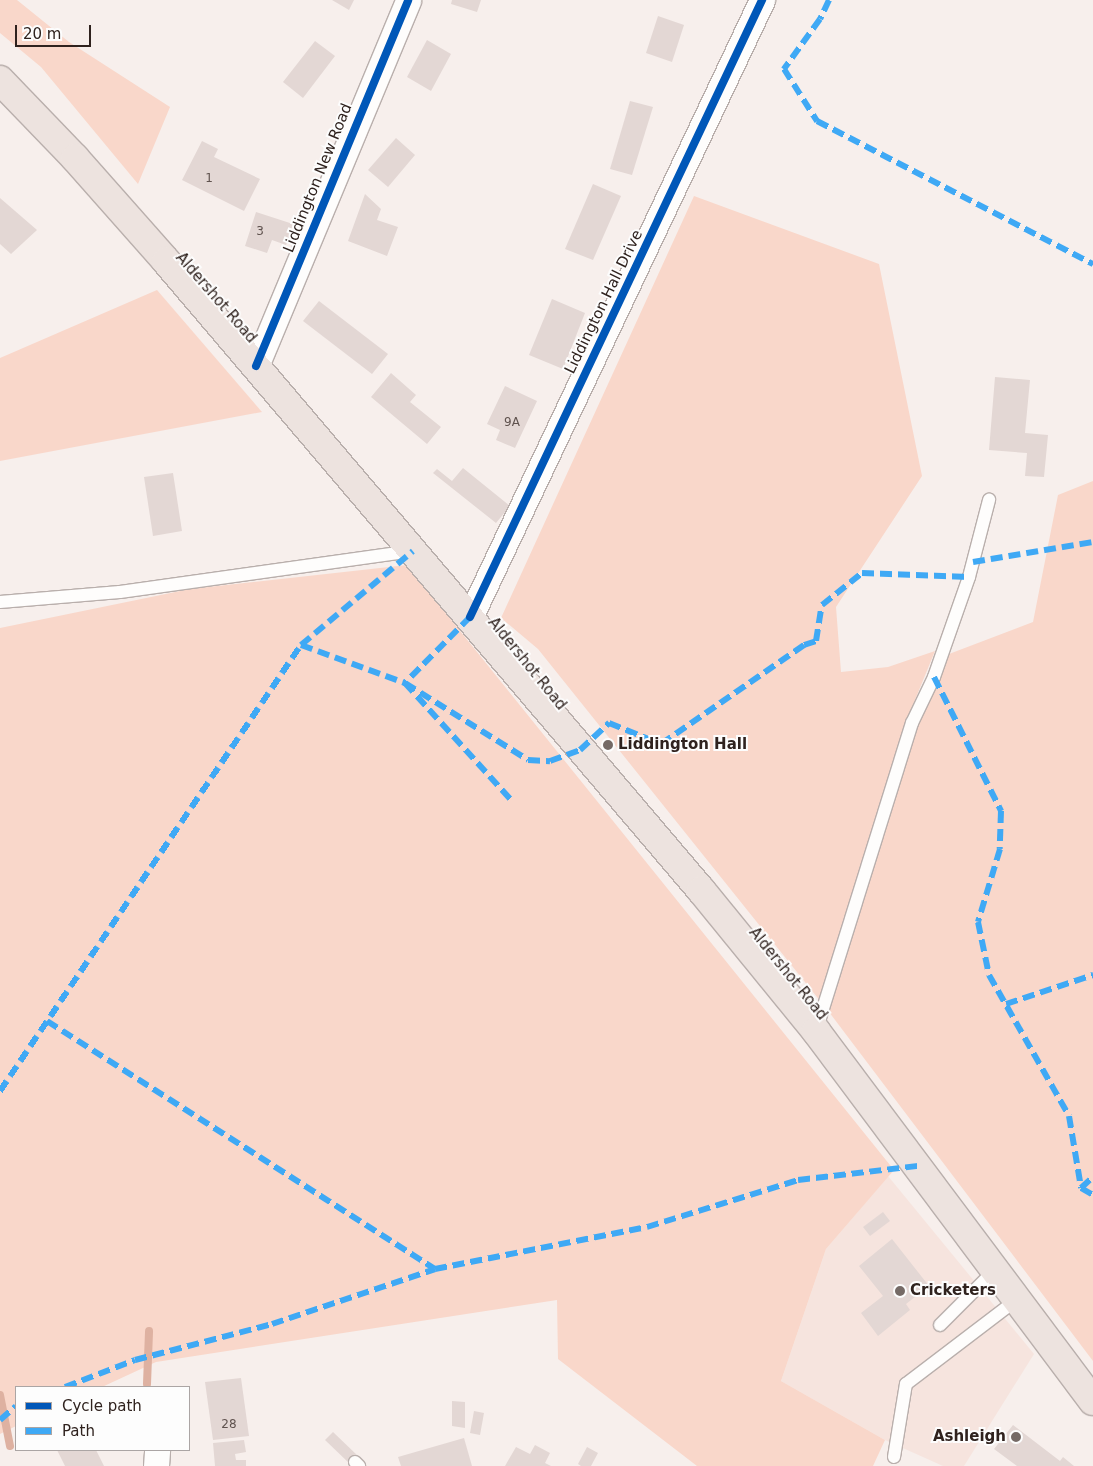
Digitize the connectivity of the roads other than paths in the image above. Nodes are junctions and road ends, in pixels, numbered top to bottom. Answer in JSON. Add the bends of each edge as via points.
{"nodes":[{"id":1,"x":408,"y":0,"type":"edge"},
{"id":2,"x":762,"y":0,"type":"edge"},
{"id":3,"x":0,"y":80,"type":"edge"},
{"id":4,"x":256,"y":366,"type":"junction"},
{"id":5,"x":989,"y":500,"type":"dead end"},
{"id":6,"x":413,"y":551,"type":"junction"},
{"id":7,"x":0,"y":602,"type":"edge"},
{"id":8,"x":470,"y":617,"type":"junction"},
{"id":9,"x":816,"y":1031,"type":"junction"},
{"id":10,"x":995,"y":1270,"type":"junction"},
{"id":11,"x":1015,"y":1301,"type":"junction"},
{"id":12,"x":940,"y":1325,"type":"dead end"},
{"id":13,"x":1093,"y":1401,"type":"edge"},
{"id":14,"x":157,"y":1451,"type":"edge"},
{"id":15,"x":894,"y":1457,"type":"dead end"},
{"id":16,"x":156,"y":1466,"type":"edge"}],
"edges":[{"from":1,"to":4,"type":"street","name":"Liddington New Road"},
{"from":2,"to":8,"type":"street","name":"Liddington Hall Drive"},
{"from":3,"to":4,"type":"main road","name":"Aldershot Road","via":[[75,158]]},
{"from":4,"to":6,"type":"main road","name":"Aldershot Road"},
{"from":5,"to":9,"type":"lane","via":[[969,577],[934,676],[912,723]]},
{"from":6,"to":7,"type":"lane","via":[[120,592]]},
{"from":6,"to":8,"type":"main road","name":"Aldershot Road"},
{"from":8,"to":9,"type":"main road","name":"Aldershot Road"},
{"from":9,"to":10,"type":"main road","name":"Aldershot Road"},
{"from":10,"to":11,"type":"main road","name":"Aldershot Road"},
{"from":10,"to":12,"type":"lane"},
{"from":11,"to":13,"type":"main road","name":"Aldershot Road"},
{"from":11,"to":15,"type":"lane","via":[[906,1384]]},
{"from":14,"to":16,"type":"street"}]}
